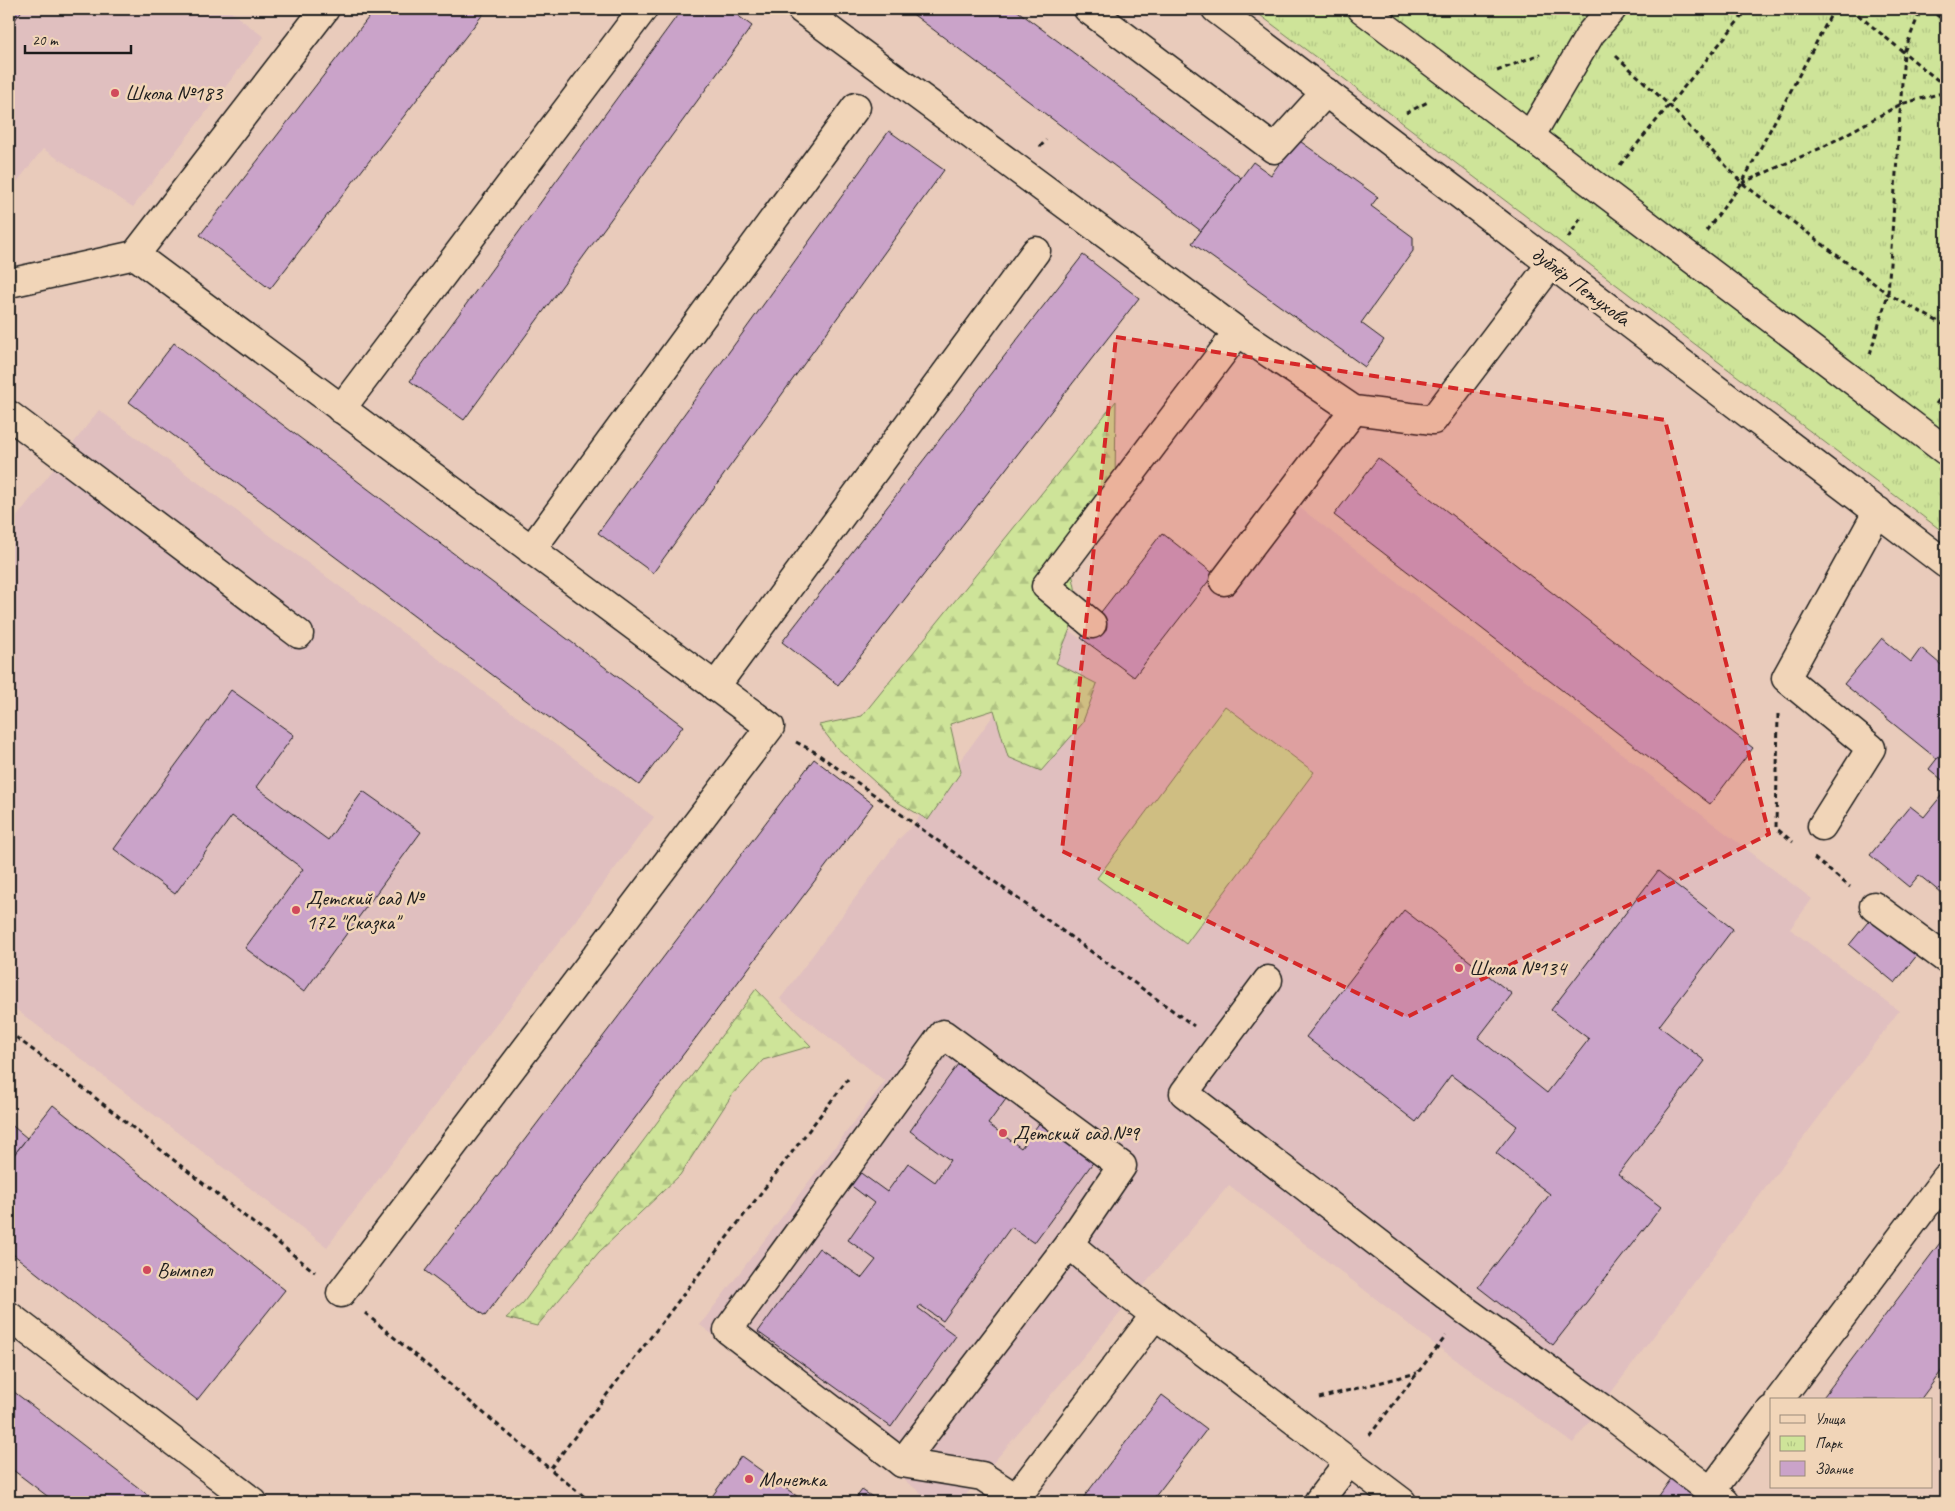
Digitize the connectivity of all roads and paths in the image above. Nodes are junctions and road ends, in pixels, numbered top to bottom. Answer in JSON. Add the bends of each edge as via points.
{"nodes":[{"id":1,"x":325,"y":9,"type":"edge"},
{"id":2,"x":643,"y":9,"type":"edge"},
{"id":3,"x":801,"y":9,"type":"edge"},
{"id":4,"x":1088,"y":9,"type":"edge"},
{"id":5,"x":1216,"y":9,"type":"edge"},
{"id":6,"x":1362,"y":9,"type":"edge"},
{"id":7,"x":1612,"y":9,"type":"edge"},
{"id":8,"x":1748,"y":9,"type":"edge"},
{"id":9,"x":1834,"y":9,"type":"edge"},
{"id":10,"x":1851,"y":9,"type":"edge"},
{"id":11,"x":1921,"y":9,"type":"edge"},
{"id":12,"x":1929,"y":9,"type":"edge"},
{"id":13,"x":1946,"y":22,"type":"edge"},
{"id":14,"x":1591,"y":33,"type":"junction"},
{"id":15,"x":1904,"y":52,"type":"junction"},
{"id":16,"x":1946,"y":87,"type":"edge"},
{"id":17,"x":1326,"y":92,"type":"junction"},
{"id":18,"x":1946,"y":92,"type":"edge"},
{"id":19,"x":1669,"y":104,"type":"junction"},
{"id":20,"x":1901,"y":104,"type":"junction"},
{"id":21,"x":856,"y":107,"type":"dead end"},
{"id":22,"x":1530,"y":137,"type":"junction"},
{"id":23,"x":1742,"y":183,"type":"junction"},
{"id":24,"x":1600,"y":189,"type":"junction"},
{"id":25,"x":1036,"y":251,"type":"dead end"},
{"id":26,"x":135,"y":255,"type":"junction"},
{"id":27,"x":1687,"y":256,"type":"junction"},
{"id":28,"x":1551,"y":264,"type":"junction"},
{"id":29,"x":9,"y":283,"type":"edge"},
{"id":30,"x":1888,"y":294,"type":"junction"},
{"id":31,"x":1946,"y":326,"type":"edge"},
{"id":32,"x":1238,"y":332,"type":"junction"},
{"id":33,"x":1860,"y":386,"type":"junction"},
{"id":34,"x":341,"y":409,"type":"junction"},
{"id":35,"x":1354,"y":410,"type":"junction"},
{"id":36,"x":9,"y":415,"type":"edge"},
{"id":37,"x":1946,"y":451,"type":"edge"},
{"id":38,"x":1878,"y":511,"type":"junction"},
{"id":39,"x":531,"y":550,"type":"junction"},
{"id":40,"x":1946,"y":564,"type":"edge"},
{"id":41,"x":1224,"y":581,"type":"dead end"},
{"id":42,"x":1092,"y":624,"type":"dead end"},
{"id":43,"x":299,"y":634,"type":"dead end"},
{"id":44,"x":715,"y":687,"type":"junction"},
{"id":45,"x":770,"y":727,"type":"junction"},
{"id":46,"x":1822,"y":826,"type":"dead end"},
{"id":47,"x":1874,"y":906,"type":"dead end"},
{"id":48,"x":1946,"y":959,"type":"edge"},
{"id":49,"x":1268,"y":980,"type":"dead end"},
{"id":50,"x":9,"y":1032,"type":"edge"},
{"id":51,"x":1219,"y":1044,"type":"junction"},
{"id":52,"x":848,"y":1079,"type":"dead end"},
{"id":53,"x":1946,"y":1178,"type":"edge"},
{"id":54,"x":1069,"y":1244,"type":"junction"},
{"id":55,"x":341,"y":1293,"type":"junction"},
{"id":56,"x":1465,"y":1310,"type":"junction"},
{"id":57,"x":9,"y":1316,"type":"edge"},
{"id":58,"x":1155,"y":1316,"type":"junction"},
{"id":59,"x":1418,"y":1373,"type":"junction"},
{"id":60,"x":1781,"y":1398,"type":"edge"},
{"id":61,"x":1277,"y":1408,"type":"junction"},
{"id":62,"x":1770,"y":1412,"type":"edge"},
{"id":63,"x":902,"y":1463,"type":"junction"},
{"id":64,"x":1348,"y":1463,"type":"junction"},
{"id":65,"x":550,"y":1469,"type":"junction"},
{"id":66,"x":1718,"y":1497,"type":"edge"},
{"id":67,"x":1015,"y":1500,"type":"edge"},
{"id":68,"x":254,"y":1502,"type":"edge"},
{"id":69,"x":591,"y":1502,"type":"edge"},
{"id":70,"x":1318,"y":1502,"type":"edge"},
{"id":71,"x":1402,"y":1502,"type":"edge"}],
"edges":[{"from":1,"to":26,"type":"street"},
{"from":2,"to":34,"type":"street"},
{"from":3,"to":32,"type":"street"},
{"from":4,"to":17,"type":"street","via":[[1274,149]]},
{"from":5,"to":17,"type":"street","name":"дублёр Петухова"},
{"from":6,"to":22,"type":"street"},
{"from":7,"to":14,"type":"street"},
{"from":8,"to":19,"type":"path"},
{"from":9,"to":23,"type":"path"},
{"from":10,"to":15,"type":"path"},
{"from":11,"to":15,"type":"path"},
{"from":12,"to":13,"type":"path"},
{"from":14,"to":19,"type":"path"},
{"from":14,"to":22,"type":"street"},
{"from":15,"to":16,"type":"path"},
{"from":15,"to":20,"type":"path"},
{"from":17,"to":28,"type":"street","name":"дублёр Петухова"},
{"from":18,"to":20,"type":"path"},
{"from":19,"to":23,"type":"path"},
{"from":19,"to":24,"type":"path"},
{"from":20,"to":23,"type":"path","via":[[1823,147]]},
{"from":20,"to":30,"type":"path"},
{"from":21,"to":39,"type":"street"},
{"from":22,"to":24,"type":"street"},
{"from":23,"to":27,"type":"path"},
{"from":23,"to":30,"type":"path"},
{"from":24,"to":27,"type":"street"},
{"from":24,"to":28,"type":"path"},
{"from":25,"to":44,"type":"street"},
{"from":26,"to":29,"type":"street"},
{"from":26,"to":34,"type":"street"},
{"from":27,"to":33,"type":"street"},
{"from":28,"to":35,"type":"street","via":[[1433,420]]},
{"from":28,"to":38,"type":"street","name":"дублёр Петухова"},
{"from":30,"to":31,"type":"path"},
{"from":30,"to":33,"type":"path"},
{"from":32,"to":35,"type":"street"},
{"from":32,"to":42,"type":"street","via":[[1046,586]]},
{"from":33,"to":37,"type":"street"},
{"from":34,"to":39,"type":"street"},
{"from":35,"to":41,"type":"street"},
{"from":36,"to":43,"type":"street"},
{"from":38,"to":40,"type":"street","name":"дублёр Петухова"},
{"from":38,"to":46,"type":"street","via":[[1786,678],[1872,748]]},
{"from":39,"to":44,"type":"street"},
{"from":44,"to":45,"type":"street"},
{"from":45,"to":51,"type":"path","via":[[814,752]]},
{"from":45,"to":55,"type":"street"},
{"from":47,"to":48,"type":"street"},
{"from":49,"to":51,"type":"street"},
{"from":50,"to":55,"type":"path"},
{"from":51,"to":56,"type":"street","via":[[1184,1093]]},
{"from":52,"to":65,"type":"path"},
{"from":53,"to":60,"type":"street"},
{"from":54,"to":58,"type":"street"},
{"from":54,"to":63,"type":"street"},
{"from":54,"to":63,"type":"street","via":[[1122,1166],[943,1034],[728,1330]]},
{"from":55,"to":65,"type":"path"},
{"from":56,"to":59,"type":"path"},
{"from":56,"to":66,"type":"street"},
{"from":57,"to":68,"type":"street"},
{"from":58,"to":61,"type":"street"},
{"from":58,"to":67,"type":"street"},
{"from":59,"to":61,"type":"path"},
{"from":59,"to":64,"type":"path"},
{"from":61,"to":64,"type":"street"},
{"from":62,"to":66,"type":"street"},
{"from":63,"to":67,"type":"street","via":[[982,1476]]},
{"from":64,"to":70,"type":"street"},
{"from":64,"to":71,"type":"street"},
{"from":65,"to":69,"type":"path"}]}
